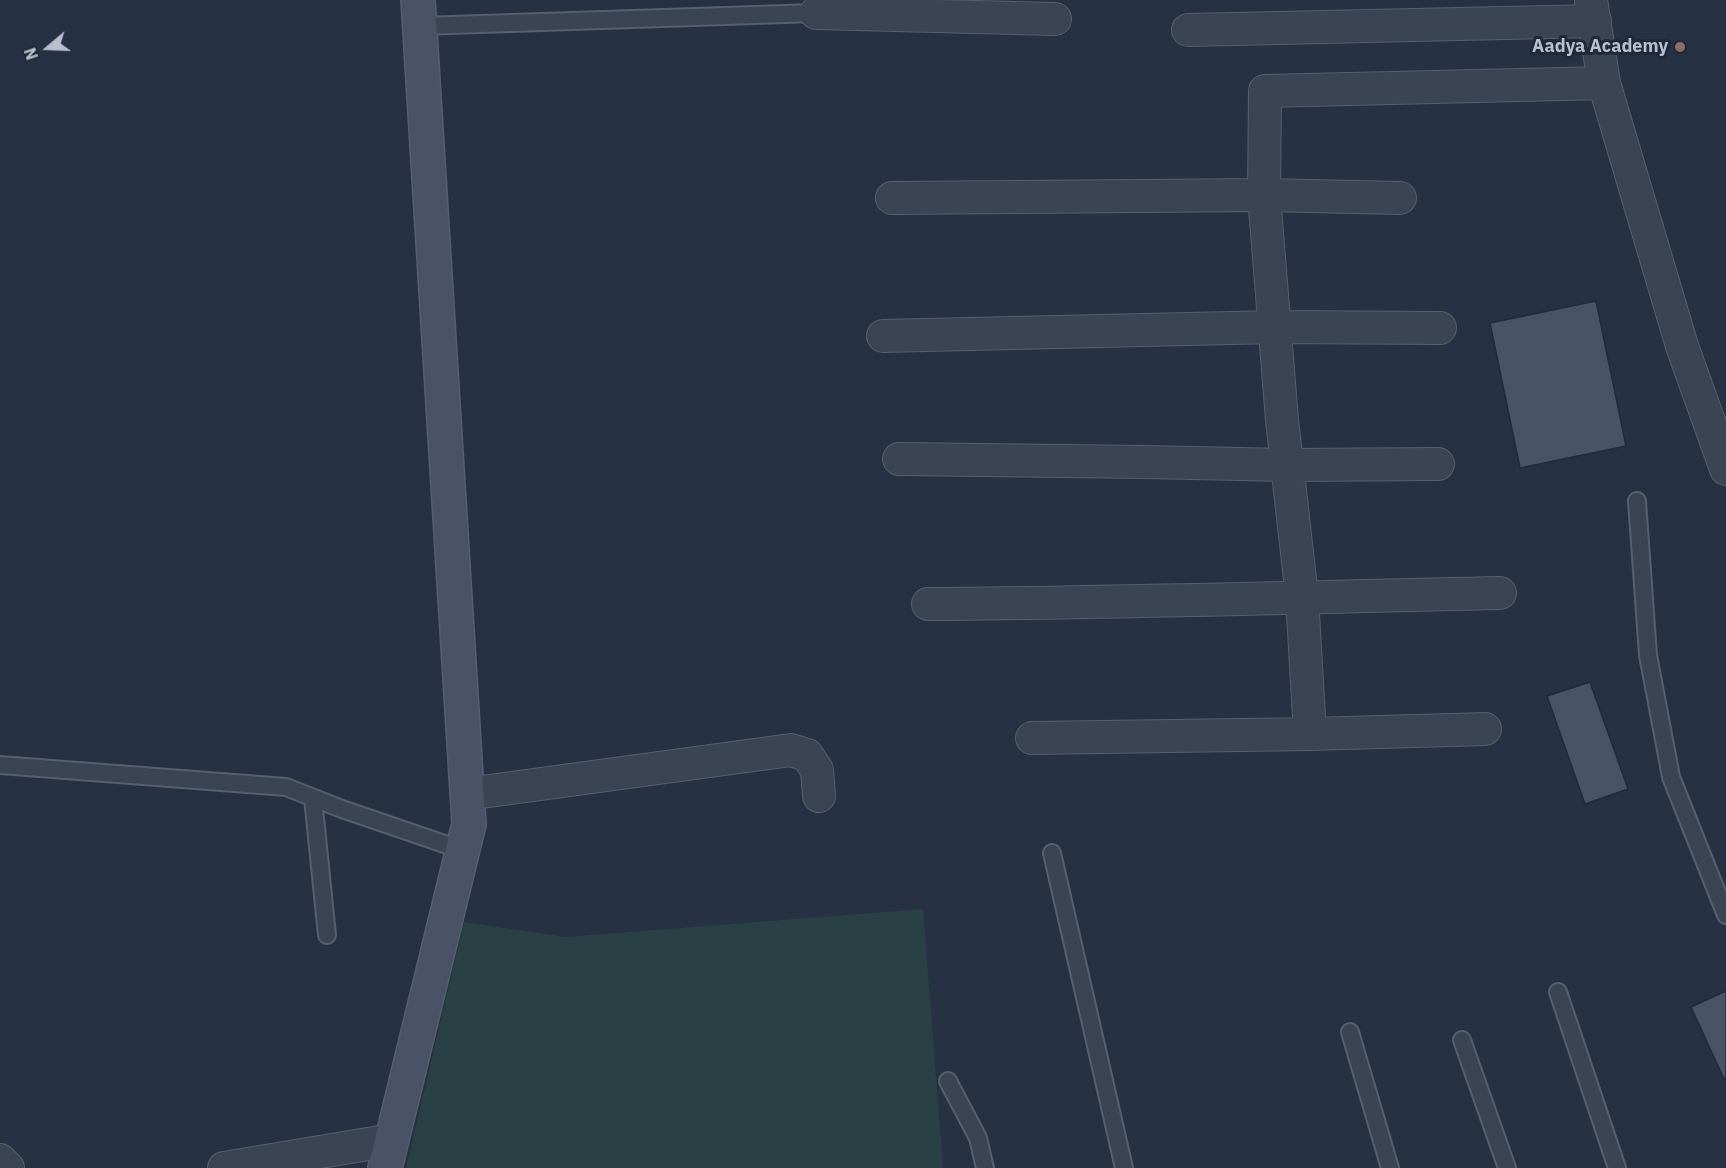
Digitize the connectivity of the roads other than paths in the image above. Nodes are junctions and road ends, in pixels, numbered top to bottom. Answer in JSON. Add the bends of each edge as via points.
{"nodes":[{"id":1,"x":813,"y":6,"type":"edge"},
{"id":2,"x":1593,"y":11,"type":"edge"},
{"id":3,"x":419,"y":13,"type":"edge"},
{"id":4,"x":1055,"y":19,"type":"dead end"},
{"id":5,"x":1188,"y":30,"type":"dead end"},
{"id":6,"x":1604,"y":83,"type":"junction"},
{"id":7,"x":1264,"y":195,"type":"junction"},
{"id":8,"x":892,"y":198,"type":"dead end"},
{"id":9,"x":1400,"y":198,"type":"dead end"},
{"id":10,"x":1275,"y":327,"type":"junction"},
{"id":11,"x":1440,"y":328,"type":"dead end"},
{"id":12,"x":883,"y":336,"type":"dead end"},
{"id":13,"x":899,"y":459,"type":"dead end"},
{"id":14,"x":1438,"y":464,"type":"dead end"},
{"id":15,"x":1287,"y":465,"type":"junction"},
{"id":16,"x":1726,"y":469,"type":"edge"},
{"id":17,"x":1637,"y":501,"type":"dead end"},
{"id":18,"x":1500,"y":593,"type":"dead end"},
{"id":19,"x":1302,"y":597,"type":"junction"},
{"id":20,"x":928,"y":604,"type":"dead end"},
{"id":21,"x":1485,"y":729,"type":"dead end"},
{"id":22,"x":1310,"y":734,"type":"junction"},
{"id":23,"x":1032,"y":738,"type":"dead end"},
{"id":24,"x":0,"y":765,"type":"edge"},
{"id":25,"x":467,"y":794,"type":"junction"},
{"id":26,"x":819,"y":796,"type":"dead end"},
{"id":27,"x":313,"y":798,"type":"junction"},
{"id":28,"x":462,"y":850,"type":"junction"},
{"id":29,"x":1052,"y":853,"type":"dead end"},
{"id":30,"x":1726,"y":915,"type":"edge"},
{"id":31,"x":327,"y":935,"type":"dead end"},
{"id":32,"x":1558,"y":992,"type":"dead end"},
{"id":33,"x":1350,"y":1032,"type":"dead end"},
{"id":34,"x":1462,"y":1040,"type":"dead end"},
{"id":35,"x":948,"y":1081,"type":"dead end"},
{"id":36,"x":388,"y":1154,"type":"edge"},
{"id":37,"x":0,"y":1160,"type":"edge"},
{"id":38,"x":8,"y":1168,"type":"edge"},
{"id":39,"x":224,"y":1168,"type":"edge"},
{"id":40,"x":985,"y":1168,"type":"edge"},
{"id":41,"x":1124,"y":1168,"type":"edge"},
{"id":42,"x":1390,"y":1168,"type":"edge"},
{"id":43,"x":1507,"y":1168,"type":"edge"},
{"id":44,"x":1617,"y":1168,"type":"edge"}],
"edges":[{"from":1,"to":3,"type":"lane"},
{"from":1,"to":4,"type":"street"},
{"from":2,"to":5,"type":"street"},
{"from":2,"to":6,"type":"street"},
{"from":3,"to":25,"type":"street"},
{"from":6,"to":7,"type":"street","via":[[1265,91]]},
{"from":6,"to":16,"type":"street","via":[[1682,346]]},
{"from":7,"to":8,"type":"street"},
{"from":7,"to":9,"type":"street"},
{"from":7,"to":10,"type":"street"},
{"from":10,"to":11,"type":"street"},
{"from":10,"to":12,"type":"street"},
{"from":10,"to":15,"type":"street"},
{"from":13,"to":15,"type":"street"},
{"from":14,"to":15,"type":"street"},
{"from":15,"to":19,"type":"street"},
{"from":17,"to":30,"type":"lane","via":[[1648,655],[1671,777]]},
{"from":18,"to":19,"type":"street"},
{"from":19,"to":20,"type":"street"},
{"from":19,"to":22,"type":"street"},
{"from":21,"to":22,"type":"street"},
{"from":22,"to":23,"type":"street"},
{"from":24,"to":27,"type":"lane","via":[[286,787]]},
{"from":25,"to":26,"type":"street","via":[[791,750],[807,754],[817,770]]},
{"from":25,"to":28,"type":"street","via":[[469,824]]},
{"from":27,"to":28,"type":"lane"},
{"from":27,"to":31,"type":"lane"},
{"from":28,"to":36,"type":"street"},
{"from":29,"to":41,"type":"lane"},
{"from":32,"to":44,"type":"lane"},
{"from":33,"to":42,"type":"lane"},
{"from":34,"to":43,"type":"lane"},
{"from":35,"to":40,"type":"lane","via":[[978,1138]]},
{"from":36,"to":39,"type":"street"},
{"from":37,"to":38,"type":"street"}]}
